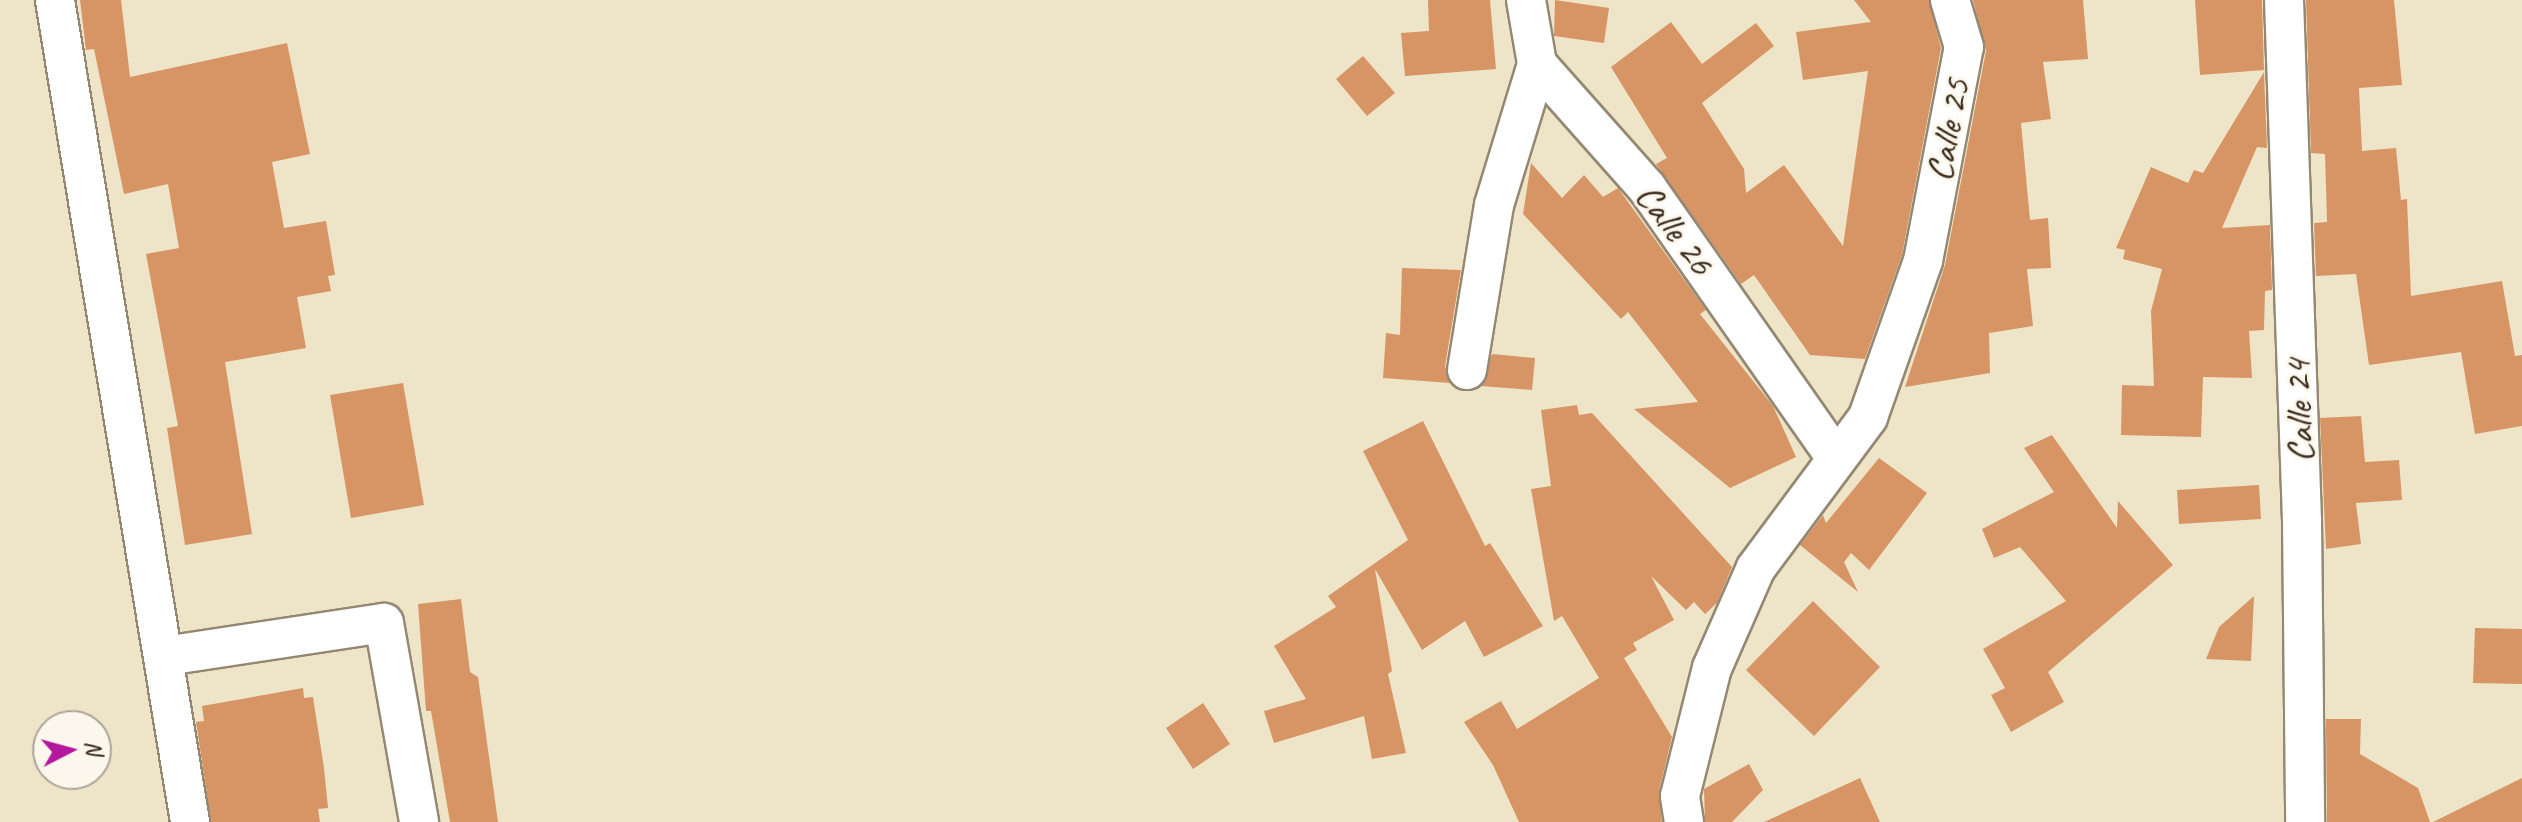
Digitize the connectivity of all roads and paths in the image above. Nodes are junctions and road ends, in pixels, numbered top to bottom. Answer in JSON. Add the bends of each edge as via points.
{"nodes":[{"id":1,"x":55,"y":0,"type":"edge"},
{"id":2,"x":1526,"y":0,"type":"edge"},
{"id":3,"x":1950,"y":0,"type":"edge"},
{"id":4,"x":2284,"y":0,"type":"edge"},
{"id":5,"x":1537,"y":64,"type":"junction"},
{"id":6,"x":1467,"y":370,"type":"dead end"},
{"id":7,"x":1836,"y":458,"type":"junction"},
{"id":8,"x":165,"y":656,"type":"junction"},
{"id":9,"x":190,"y":822,"type":"edge"},
{"id":10,"x":419,"y":822,"type":"edge"},
{"id":11,"x":1684,"y":822,"type":"edge"},
{"id":12,"x":2305,"y":822,"type":"edge"}],
"edges":[{"from":1,"to":8,"type":"street"},
{"from":2,"to":5,"type":"street"},
{"from":3,"to":7,"type":"street","name":"Calle 25","via":[[1964,47],[1923,261],[1868,417]]},
{"from":4,"to":12,"type":"street","name":"Calle 24","via":[[2302,520]]},
{"from":5,"to":6,"type":"street","via":[[1494,205]]},
{"from":5,"to":7,"type":"street","name":"Calle 26","via":[[1647,188]]},
{"from":7,"to":11,"type":"street","name":"Calle 25","via":[[1756,568],[1712,668],[1680,796]]},
{"from":8,"to":9,"type":"street"},
{"from":8,"to":10,"type":"street","via":[[384,623]]}]}
